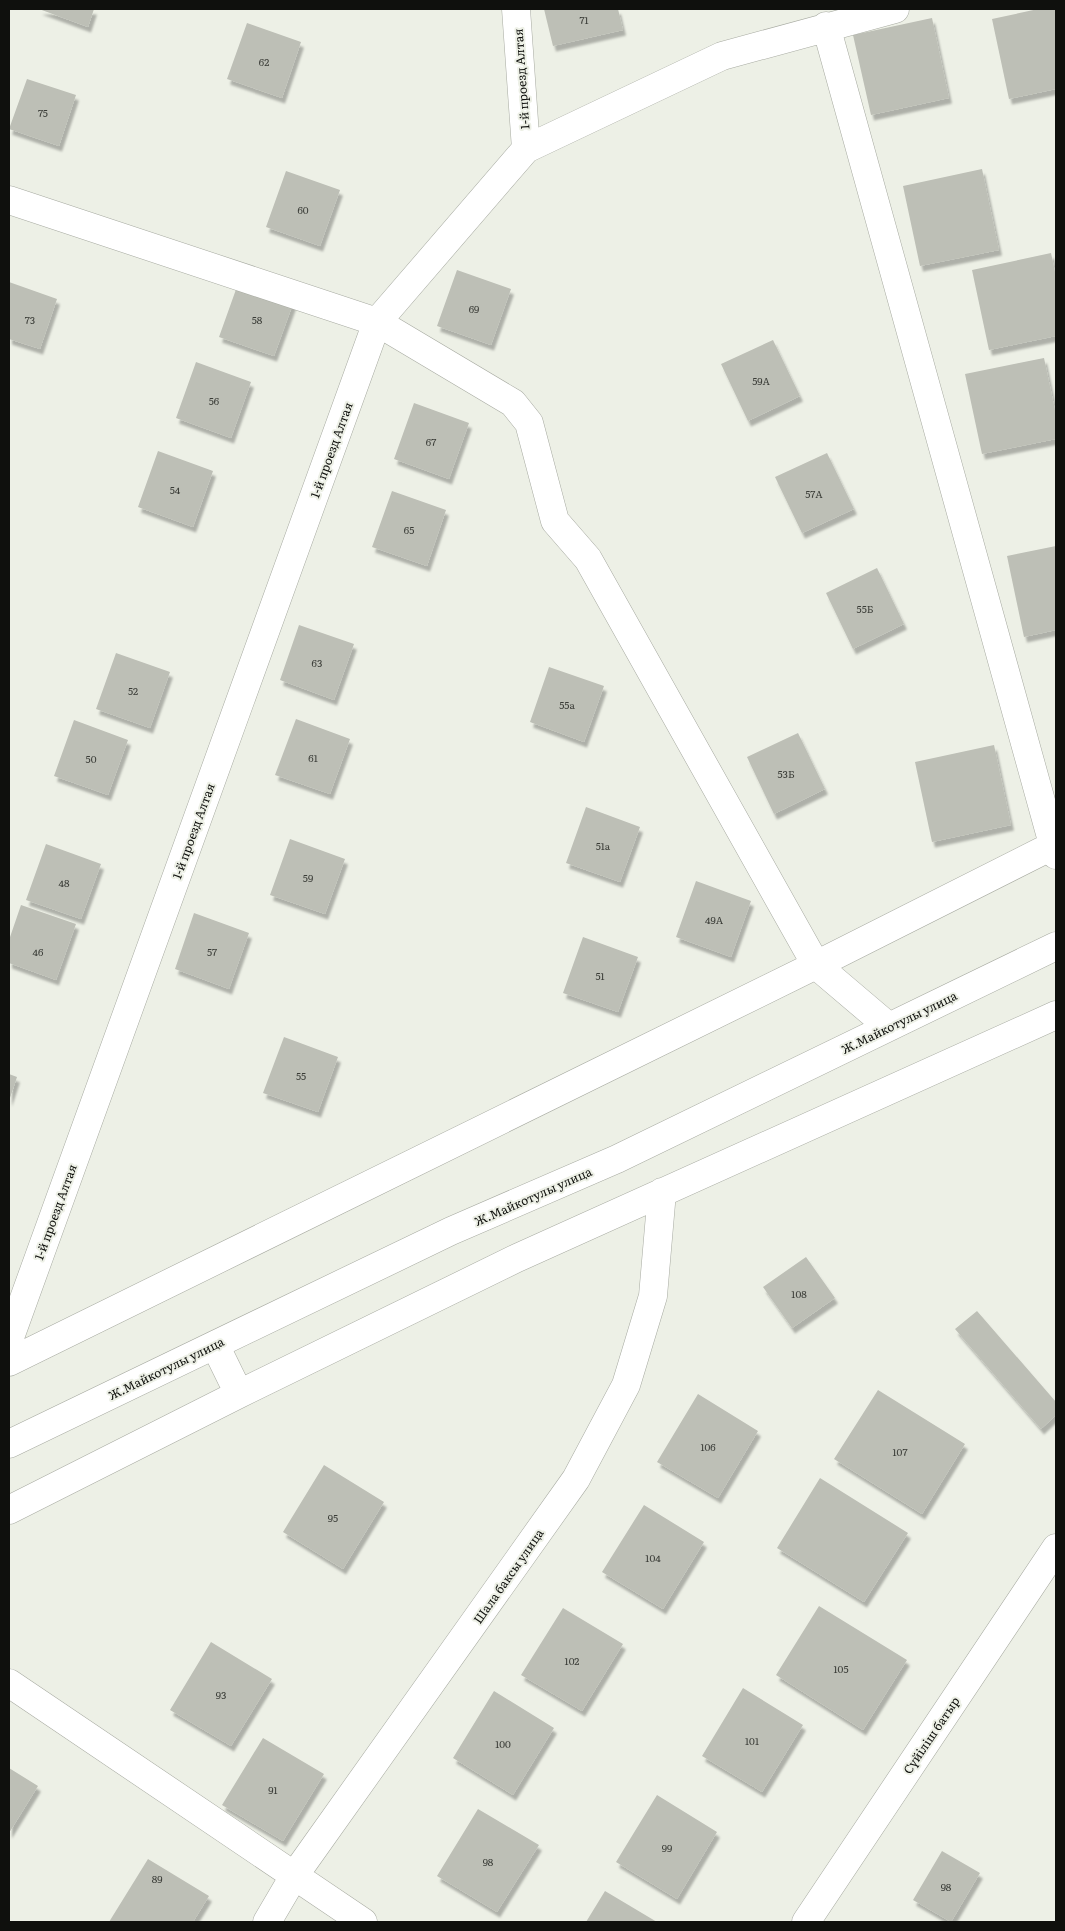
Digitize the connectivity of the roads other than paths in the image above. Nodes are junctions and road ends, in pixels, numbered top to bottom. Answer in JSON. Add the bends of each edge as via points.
{"nodes":[{"id":1,"x":516,"y":9,"type":"edge"},
{"id":2,"x":895,"y":9,"type":"edge"},
{"id":3,"x":826,"y":26,"type":"junction"},
{"id":4,"x":526,"y":150,"type":"junction"},
{"id":5,"x":9,"y":200,"type":"edge"},
{"id":6,"x":377,"y":322,"type":"junction"},
{"id":7,"x":1055,"y":850,"type":"edge"},
{"id":8,"x":1056,"y":946,"type":"edge"},
{"id":9,"x":816,"y":965,"type":"junction"},
{"id":10,"x":1056,"y":1014,"type":"edge"},
{"id":11,"x":889,"y":1027,"type":"junction"},
{"id":12,"x":662,"y":1192,"type":"junction"},
{"id":13,"x":9,"y":1340,"type":"edge"},
{"id":14,"x":215,"y":1345,"type":"junction"},
{"id":15,"x":9,"y":1362,"type":"edge"},
{"id":16,"x":239,"y":1394,"type":"junction"},
{"id":17,"x":9,"y":1444,"type":"edge"},
{"id":18,"x":9,"y":1510,"type":"edge"},
{"id":19,"x":1056,"y":1548,"type":"edge"},
{"id":20,"x":9,"y":1683,"type":"edge"},
{"id":21,"x":294,"y":1876,"type":"junction"},
{"id":22,"x":267,"y":1922,"type":"edge"},
{"id":23,"x":363,"y":1922,"type":"edge"},
{"id":24,"x":806,"y":1922,"type":"edge"}],
"edges":[{"from":1,"to":4,"type":"street","name":"1-й проезд Алтая"},
{"from":2,"to":3,"type":"street"},
{"from":3,"to":4,"type":"street","via":[[722,56]]},
{"from":3,"to":7,"type":"street"},
{"from":4,"to":6,"type":"street"},
{"from":5,"to":6,"type":"street"},
{"from":6,"to":9,"type":"street","via":[[513,403],[529,422],[555,521],[588,559]]},
{"from":6,"to":13,"type":"street","name":"1-й проезд Алтая"},
{"from":7,"to":9,"type":"street"},
{"from":8,"to":11,"type":"street","name":"Ж.Майкотулы улица"},
{"from":9,"to":11,"type":"street"},
{"from":9,"to":15,"type":"street"},
{"from":10,"to":12,"type":"street"},
{"from":11,"to":14,"type":"street","name":"Ж.Майкотулы улица","via":[[617,1159],[450,1231]]},
{"from":12,"to":16,"type":"street","via":[[517,1258]]},
{"from":12,"to":21,"type":"street","name":"Шала баксы улица","via":[[653,1296],[626,1385],[576,1479]]},
{"from":14,"to":16,"type":"street"},
{"from":14,"to":17,"type":"street","name":"Ж.Майкотулы улица"},
{"from":16,"to":18,"type":"street"},
{"from":19,"to":24,"type":"street","name":"Сүйіліш батыр"},
{"from":20,"to":21,"type":"street"},
{"from":21,"to":22,"type":"street","name":"Шала баксы улица"},
{"from":21,"to":23,"type":"street"}]}
